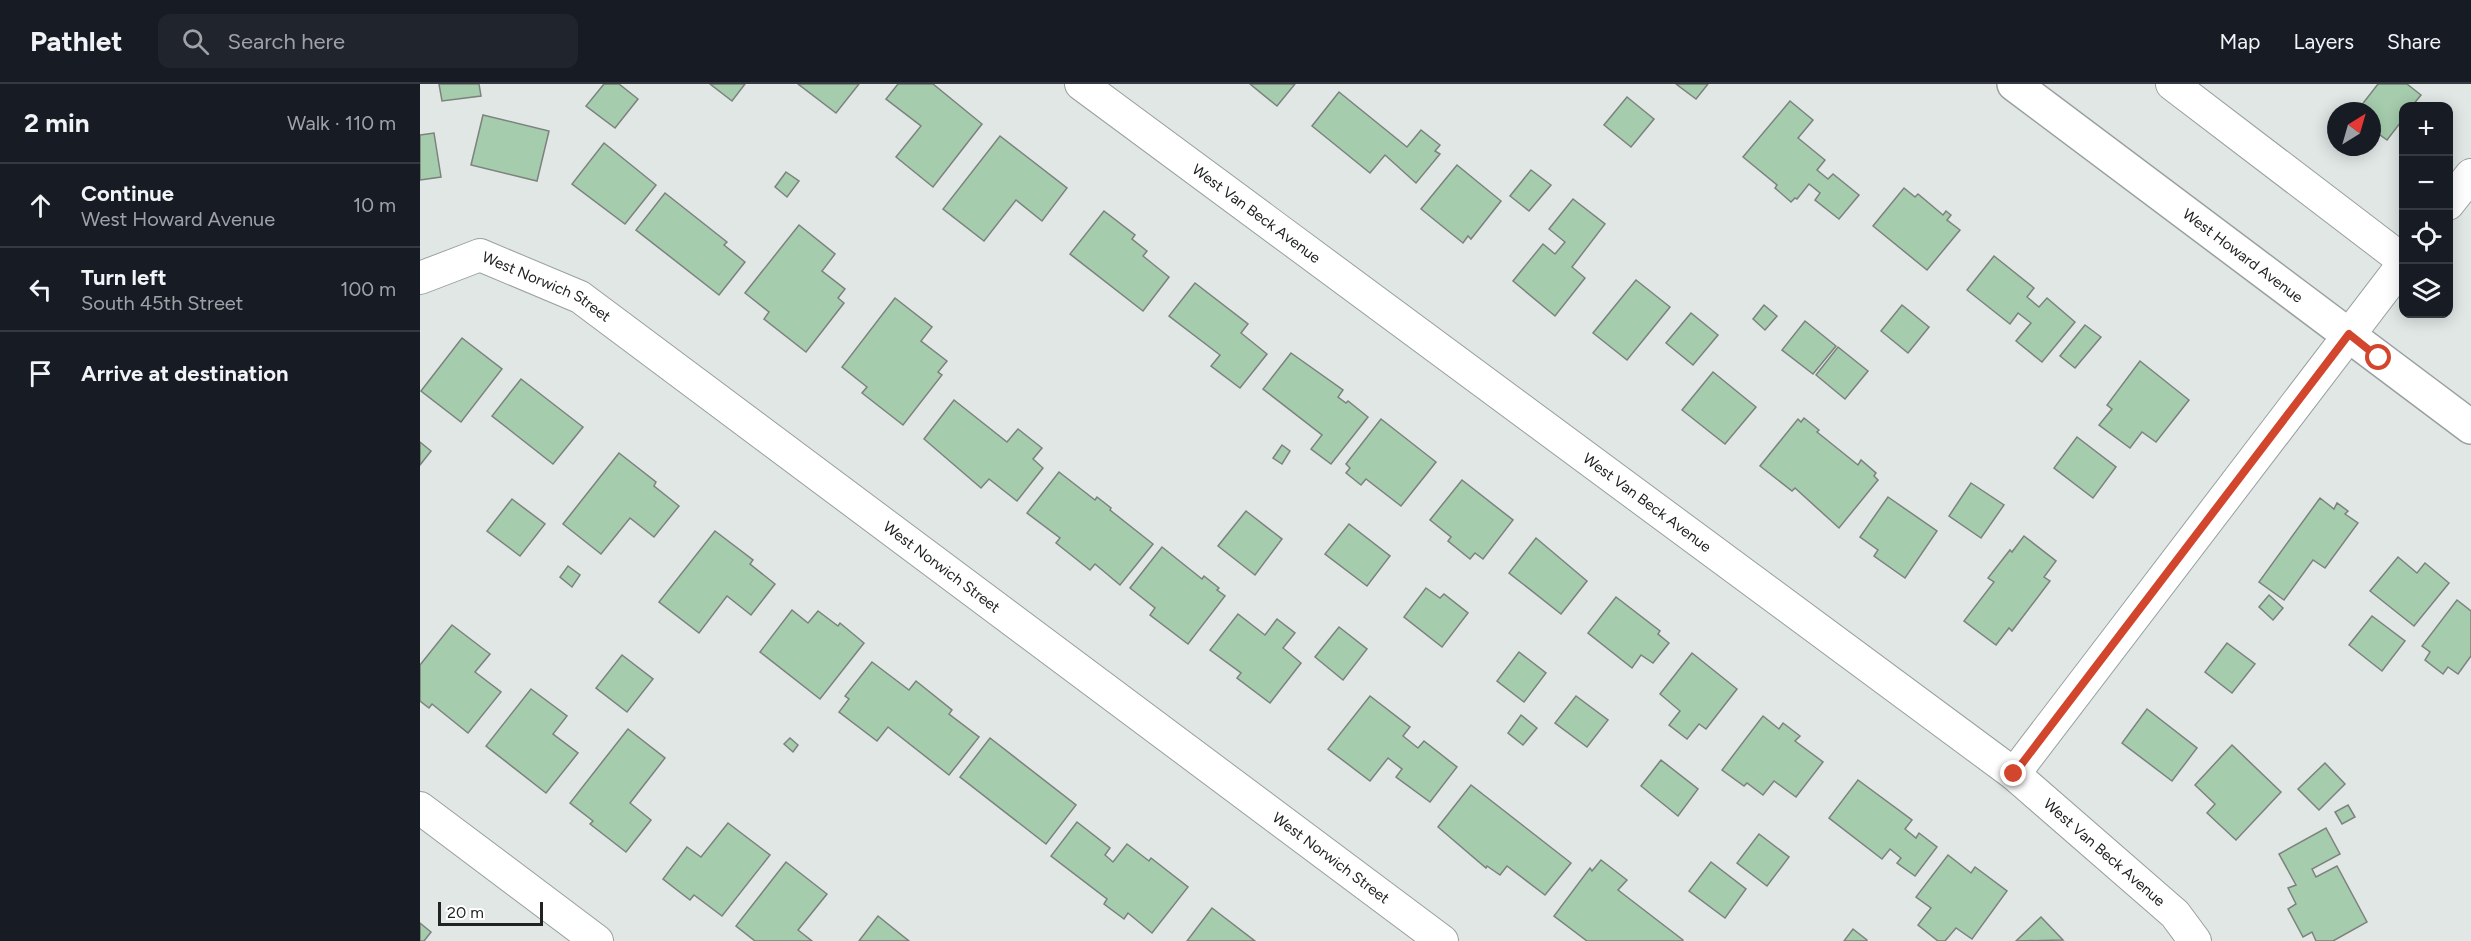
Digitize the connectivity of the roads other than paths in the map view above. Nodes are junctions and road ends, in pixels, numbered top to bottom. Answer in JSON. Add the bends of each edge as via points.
{"nodes":[{"id":1,"x":1081,"y":84,"type":"edge"},
{"id":2,"x":2014,"y":84,"type":"edge"},
{"id":3,"x":2172,"y":84,"type":"edge"},
{"id":4,"x":2471,"y":175,"type":"edge"},
{"id":5,"x":2453,"y":198,"type":"edge"},
{"id":6,"x":2399,"y":259,"type":"edge"},
{"id":7,"x":2402,"y":264,"type":"edge"},
{"id":8,"x":420,"y":278,"type":"edge"},
{"id":9,"x":2349,"y":334,"type":"junction"},
{"id":10,"x":2471,"y":428,"type":"edge"},
{"id":11,"x":2014,"y":774,"type":"junction"},
{"id":12,"x":420,"y":808,"type":"edge"},
{"id":13,"x":597,"y":941,"type":"edge"},
{"id":14,"x":1442,"y":941,"type":"edge"},
{"id":15,"x":2194,"y":941,"type":"edge"}],
"edges":[{"from":1,"to":11,"type":"street","name":"West Van Beck Avenue"},
{"from":2,"to":9,"type":"street","name":"West Howard Avenue"},
{"from":3,"to":6,"type":"street"},
{"from":4,"to":5,"type":"street"},
{"from":7,"to":9,"type":"street"},
{"from":8,"to":14,"type":"street","name":"West Norwich Street","via":[[480,255],[580,297]]},
{"from":9,"to":10,"type":"street","name":"West Howard Avenue"},
{"from":9,"to":11,"type":"street"},
{"from":11,"to":15,"type":"street","name":"West Van Beck Avenue","via":[[2175,914]]},
{"from":12,"to":13,"type":"street"}]}
